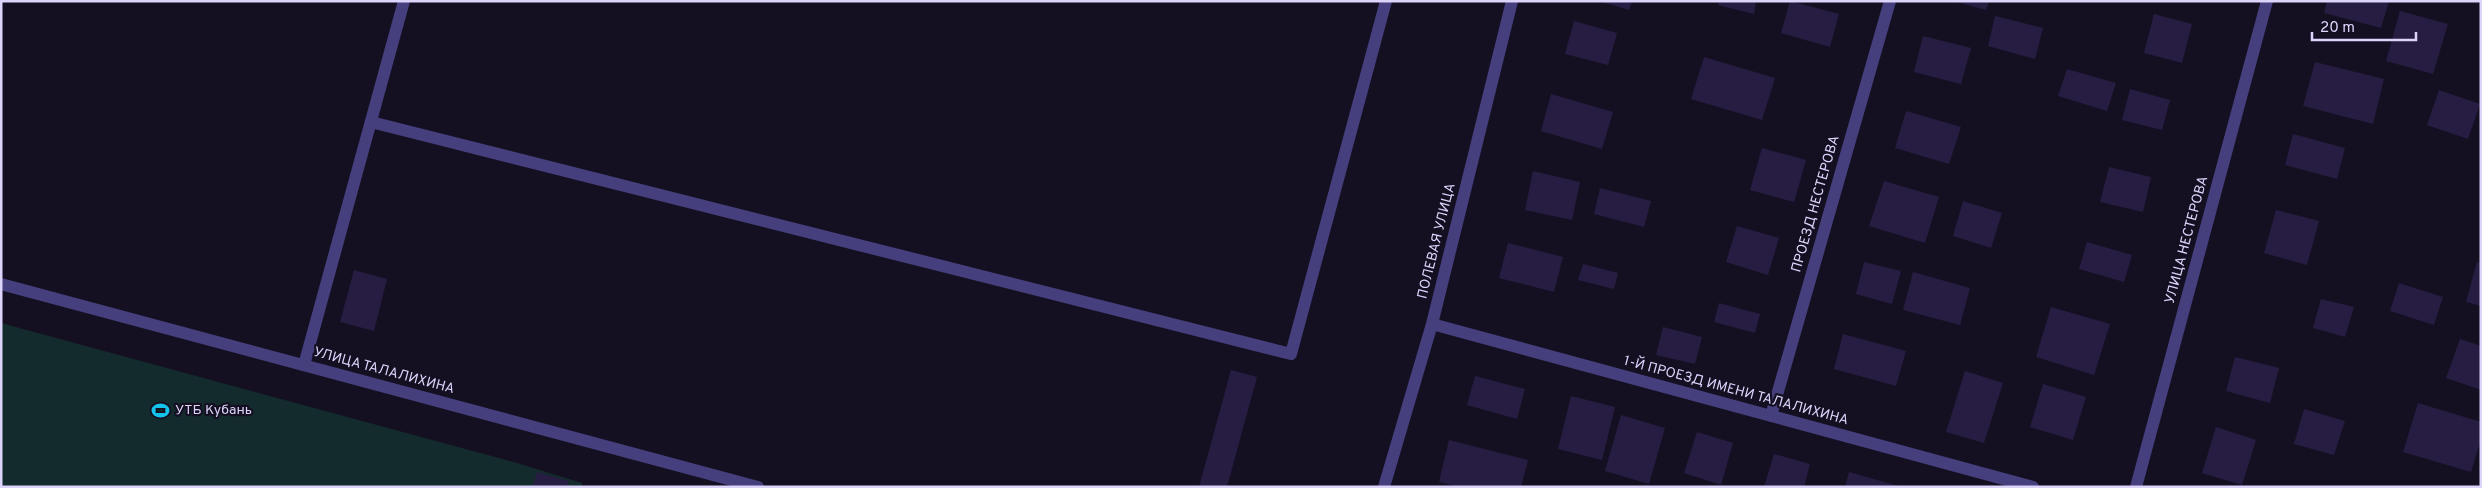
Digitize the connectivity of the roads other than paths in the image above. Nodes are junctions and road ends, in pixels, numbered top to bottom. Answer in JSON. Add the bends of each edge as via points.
{"nodes":[{"id":1,"x":404,"y":1,"type":"edge"},
{"id":2,"x":1386,"y":1,"type":"edge"},
{"id":3,"x":1512,"y":1,"type":"edge"},
{"id":4,"x":1890,"y":1,"type":"edge"},
{"id":5,"x":2267,"y":1,"type":"edge"},
{"id":6,"x":371,"y":122,"type":"junction"},
{"id":7,"x":1,"y":284,"type":"edge"},
{"id":8,"x":1432,"y":324,"type":"junction"},
{"id":9,"x":304,"y":365,"type":"junction"},
{"id":10,"x":1771,"y":416,"type":"junction"},
{"id":11,"x":758,"y":487,"type":"edge"},
{"id":12,"x":1384,"y":487,"type":"edge"},
{"id":13,"x":2033,"y":487,"type":"edge"},
{"id":14,"x":2136,"y":487,"type":"edge"}],
"edges":[{"from":1,"to":6,"type":"street"},
{"from":2,"to":6,"type":"street","via":[[1291,354]]},
{"from":3,"to":8,"type":"street","name":"ПОЛЕВАЯ УЛИЦА"},
{"from":4,"to":10,"type":"street","name":"ПРОЕЗД НЕСТЕРОВА"},
{"from":5,"to":14,"type":"street","name":"УЛИЦА НЕСТЕРОВА"},
{"from":6,"to":9,"type":"street"},
{"from":7,"to":9,"type":"street","name":"УЛИЦА ТАЛАЛИХИНА"},
{"from":8,"to":10,"type":"street","name":"1-Й ПРОЕЗД ИМЕНИ ТАЛАЛИХИНА"},
{"from":8,"to":12,"type":"street","name":"ПОЛЕВАЯ УЛИЦА"},
{"from":9,"to":11,"type":"street","name":"УЛИЦА ТАЛАЛИХИНА"},
{"from":10,"to":13,"type":"street","name":"1-Й ПРОЕЗД ИМЕНИ ТАЛАЛИХИНА"}]}
